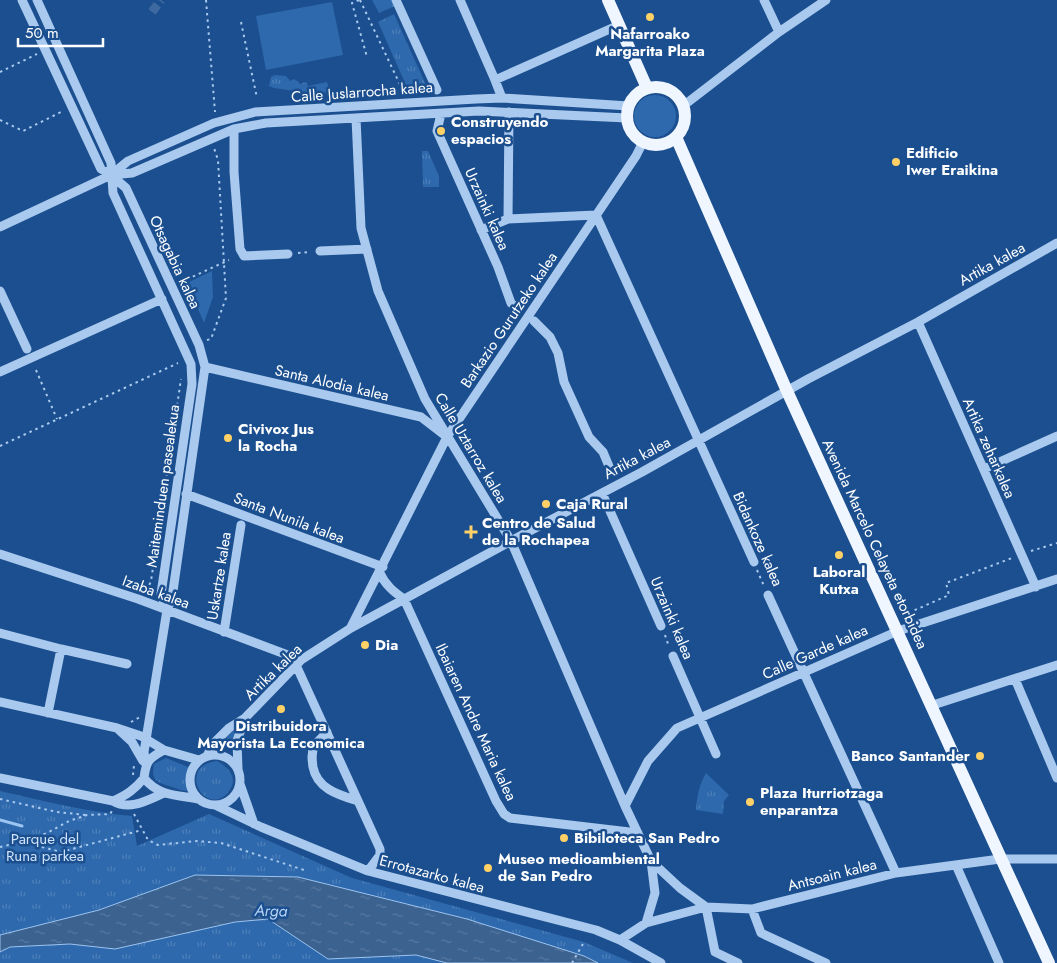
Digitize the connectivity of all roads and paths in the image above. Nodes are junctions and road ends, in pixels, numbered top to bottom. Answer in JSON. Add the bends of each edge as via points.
{"nodes":[{"id":1,"x":22,"y":0,"type":"edge"},
{"id":2,"x":37,"y":0,"type":"edge"},
{"id":3,"x":206,"y":0,"type":"edge"},
{"id":4,"x":360,"y":0,"type":"edge"},
{"id":5,"x":396,"y":0,"type":"edge"},
{"id":6,"x":460,"y":0,"type":"edge"},
{"id":7,"x":608,"y":0,"type":"edge"},
{"id":8,"x":764,"y":0,"type":"edge"},
{"id":9,"x":826,"y":0,"type":"edge"},
{"id":10,"x":241,"y":22,"type":"dead end"},
{"id":11,"x":619,"y":25,"type":"junction"},
{"id":12,"x":779,"y":32,"type":"junction"},
{"id":13,"x":37,"y":54,"type":"dead end"},
{"id":14,"x":367,"y":57,"type":"dead end"},
{"id":15,"x":0,"y":72,"type":"edge"},
{"id":16,"x":495,"y":80,"type":"junction"},
{"id":17,"x":647,"y":88,"type":"junction"},
{"id":18,"x":437,"y":90,"type":"dead end"},
{"id":19,"x":403,"y":91,"type":"dead end"},
{"id":20,"x":257,"y":98,"type":"dead end"},
{"id":21,"x":502,"y":98,"type":"junction"},
{"id":22,"x":683,"y":106,"type":"junction"},
{"id":23,"x":216,"y":107,"type":"dead end"},
{"id":24,"x":63,"y":112,"type":"dead end"},
{"id":25,"x":509,"y":112,"type":"junction"},
{"id":26,"x":628,"y":112,"type":"junction"},
{"id":27,"x":356,"y":118,"type":"junction"},
{"id":28,"x":440,"y":118,"type":"dead end"},
{"id":29,"x":0,"y":120,"type":"edge"},
{"id":30,"x":234,"y":129,"type":"junction"},
{"id":31,"x":676,"y":137,"type":"junction"},
{"id":32,"x":644,"y":142,"type":"junction"},
{"id":33,"x":212,"y":143,"type":"dead end"},
{"id":34,"x":111,"y":175,"type":"junction"},
{"id":35,"x":596,"y":215,"type":"junction"},
{"id":36,"x":508,"y":218,"type":"junction"},
{"id":37,"x":0,"y":227,"type":"edge"},
{"id":38,"x":481,"y":230,"type":"junction"},
{"id":39,"x":1057,"y":243,"type":"edge"},
{"id":40,"x":367,"y":249,"type":"junction"},
{"id":41,"x":320,"y":251,"type":"joint"},
{"id":42,"x":288,"y":254,"type":"joint"},
{"id":43,"x":229,"y":260,"type":"dead end"},
{"id":44,"x":224,"y":263,"type":"junction"},
{"id":45,"x":179,"y":283,"type":"dead end"},
{"id":46,"x":0,"y":291,"type":"edge"},
{"id":47,"x":162,"y":298,"type":"junction"},
{"id":48,"x":517,"y":308,"type":"dead end"},
{"id":49,"x":534,"y":321,"type":"dead end"},
{"id":50,"x":918,"y":322,"type":"junction"},
{"id":51,"x":206,"y":341,"type":"dead end"},
{"id":52,"x":27,"y":349,"type":"dead end"},
{"id":53,"x":181,"y":359,"type":"dead end"},
{"id":54,"x":178,"y":363,"type":"dead end"},
{"id":55,"x":187,"y":366,"type":"junction"},
{"id":56,"x":205,"y":367,"type":"junction"},
{"id":57,"x":36,"y":370,"type":"dead end"},
{"id":58,"x":0,"y":372,"type":"edge"},
{"id":59,"x":181,"y":376,"type":"dead end"},
{"id":60,"x":787,"y":391,"type":"junction"},
{"id":61,"x":57,"y":420,"type":"junction"},
{"id":62,"x":1057,"y":436,"type":"edge"},
{"id":63,"x":447,"y":437,"type":"junction"},
{"id":64,"x":699,"y":440,"type":"junction"},
{"id":65,"x":0,"y":446,"type":"edge"},
{"id":66,"x":984,"y":470,"type":"junction"},
{"id":67,"x":611,"y":471,"type":"dead end"},
{"id":68,"x":602,"y":492,"type":"junction"},
{"id":69,"x":186,"y":494,"type":"junction"},
{"id":70,"x":241,"y":525,"type":"dead end"},
{"id":71,"x":511,"y":540,"type":"junction"},
{"id":72,"x":1057,"y":543,"type":"edge"},
{"id":73,"x":0,"y":554,"type":"edge"},
{"id":74,"x":1022,"y":554,"type":"junction"},
{"id":75,"x":754,"y":562,"type":"joint"},
{"id":76,"x":381,"y":570,"type":"junction"},
{"id":77,"x":1057,"y":579,"type":"edge"},
{"id":78,"x":1036,"y":587,"type":"junction"},
{"id":79,"x":147,"y":593,"type":"dead end"},
{"id":80,"x":768,"y":595,"type":"joint"},
{"id":81,"x":404,"y":599,"type":"junction"},
{"id":82,"x":167,"y":610,"type":"junction"},
{"id":83,"x":661,"y":626,"type":"joint"},
{"id":84,"x":911,"y":627,"type":"junction"},
{"id":85,"x":351,"y":628,"type":"junction"},
{"id":86,"x":898,"y":631,"type":"junction"},
{"id":87,"x":224,"y":632,"type":"junction"},
{"id":88,"x":0,"y":633,"type":"edge"},
{"id":89,"x":61,"y":649,"type":"junction"},
{"id":90,"x":673,"y":656,"type":"joint"},
{"id":91,"x":299,"y":663,"type":"junction"},
{"id":92,"x":127,"y":664,"type":"dead end"},
{"id":93,"x":1057,"y":665,"type":"edge"},
{"id":94,"x":803,"y":672,"type":"junction"},
{"id":95,"x":1015,"y":678,"type":"junction"},
{"id":96,"x":0,"y":702,"type":"edge"},
{"id":97,"x":930,"y":706,"type":"junction"},
{"id":98,"x":48,"y":713,"type":"junction"},
{"id":99,"x":142,"y":714,"type":"dead end"},
{"id":100,"x":245,"y":718,"type":"junction"},
{"id":101,"x":700,"y":718,"type":"junction"},
{"id":102,"x":128,"y":722,"type":"dead end"},
{"id":103,"x":117,"y":728,"type":"junction"},
{"id":104,"x":327,"y":732,"type":"junction"},
{"id":105,"x":146,"y":739,"type":"junction"},
{"id":106,"x":164,"y":750,"type":"junction"},
{"id":107,"x":716,"y":754,"type":"dead end"},
{"id":108,"x":203,"y":758,"type":"junction"},
{"id":109,"x":134,"y":759,"type":"dead end"},
{"id":110,"x":146,"y":765,"type":"junction"},
{"id":111,"x":238,"y":769,"type":"junction"},
{"id":112,"x":0,"y":778,"type":"edge"},
{"id":113,"x":144,"y":778,"type":"junction"},
{"id":114,"x":1057,"y":778,"type":"edge"},
{"id":115,"x":132,"y":781,"type":"dead end"},
{"id":116,"x":240,"y":784,"type":"junction"},
{"id":117,"x":164,"y":793,"type":"junction"},
{"id":118,"x":0,"y":799,"type":"edge"},
{"id":119,"x":198,"y":799,"type":"junction"},
{"id":120,"x":113,"y":801,"type":"junction"},
{"id":121,"x":358,"y":801,"type":"junction"},
{"id":122,"x":215,"y":806,"type":"junction"},
{"id":123,"x":626,"y":806,"type":"junction"},
{"id":124,"x":111,"y":811,"type":"dead end"},
{"id":125,"x":135,"y":814,"type":"dead end"},
{"id":126,"x":87,"y":815,"type":"junction"},
{"id":127,"x":254,"y":824,"type":"junction"},
{"id":128,"x":142,"y":830,"type":"junction"},
{"id":129,"x":638,"y":833,"type":"junction"},
{"id":130,"x":22,"y":842,"type":"junction"},
{"id":131,"x":0,"y":847,"type":"edge"},
{"id":132,"x":1000,"y":859,"type":"junction"},
{"id":133,"x":1057,"y":859,"type":"edge"},
{"id":134,"x":651,"y":861,"type":"junction"},
{"id":135,"x":956,"y":865,"type":"junction"},
{"id":136,"x":368,"y":871,"type":"junction"},
{"id":137,"x":307,"y":872,"type":"dead end"},
{"id":138,"x":896,"y":873,"type":"junction"},
{"id":139,"x":706,"y":907,"type":"junction"},
{"id":140,"x":752,"y":909,"type":"junction"},
{"id":141,"x":646,"y":923,"type":"junction"},
{"id":142,"x":620,"y":940,"type":"junction"},
{"id":143,"x":584,"y":942,"type":"dead end"},
{"id":144,"x":572,"y":963,"type":"edge"},
{"id":145,"x":661,"y":963,"type":"edge"},
{"id":146,"x":738,"y":963,"type":"edge"},
{"id":147,"x":826,"y":963,"type":"edge"},
{"id":148,"x":999,"y":963,"type":"edge"},
{"id":149,"x":1049,"y":963,"type":"edge"}],
"edges":[{"from":1,"to":34,"type":"street","name":"Otsagabia kalea","via":[[101,169]]},
{"from":2,"to":34,"type":"street","name":"Otsagabia kalea","via":[[111,163]]},
{"from":3,"to":23,"type":"path"},
{"from":4,"to":14,"type":"path","via":[[352,3]]},
{"from":4,"to":19,"type":"path"},
{"from":5,"to":18,"type":"street"},
{"from":6,"to":16,"type":"street"},
{"from":7,"to":11,"type":"main road"},
{"from":8,"to":12,"type":"street"},
{"from":9,"to":12,"type":"street"},
{"from":10,"to":20,"type":"path"},
{"from":11,"to":16,"type":"street"},
{"from":11,"to":17,"type":"main road"},
{"from":12,"to":22,"type":"street"},
{"from":13,"to":15,"type":"path"},
{"from":16,"to":21,"type":"street"},
{"from":17,"to":22,"type":"main road","via":[[664,88],[673,92]]},
{"from":17,"to":26,"type":"main road","via":[[633,98]]},
{"from":21,"to":26,"type":"street","name":"Calle Juslarrocha kalea"},
{"from":21,"to":34,"type":"street","name":"Calle Juslarrocha kalea","via":[[255,112],[214,123],[128,161]]},
{"from":22,"to":31,"type":"main road","via":[[683,127]]},
{"from":24,"to":29,"type":"path","via":[[23,131]]},
{"from":25,"to":26,"type":"street","name":"Calle Juslarrocha kalea"},
{"from":25,"to":27,"type":"street","name":"Calle Juslarrocha kalea"},
{"from":25,"to":36,"type":"street"},
{"from":26,"to":32,"type":"main road","via":[[630,128]]},
{"from":27,"to":30,"type":"street","name":"Calle Juslarrocha kalea","via":[[266,123]]},
{"from":27,"to":40,"type":"street","name":"Calle Uztarroz kalea","via":[[361,228]]},
{"from":28,"to":38,"type":"street","name":"Urzainki kalea","via":[[437,131]]},
{"from":30,"to":34,"type":"street","name":"Calle Juslarrocha kalea","via":[[132,173]]},
{"from":30,"to":42,"type":"street","via":[[240,249],[244,256]]},
{"from":31,"to":32,"type":"main road","via":[[661,144]]},
{"from":31,"to":60,"type":"main road","name":"Avenida Marcelo Celayeta etorbidea"},
{"from":32,"to":35,"type":"street","name":"Barkazio Gurutzeko kalea"},
{"from":33,"to":44,"type":"path","via":[[218,160]]},
{"from":34,"to":37,"type":"street","name":"Calle Juslarrocha kalea"},
{"from":34,"to":47,"type":"street","name":"Otsagabia kalea","via":[[113,193]]},
{"from":34,"to":56,"type":"street","name":"Otsagabia kalea","via":[[126,188],[199,345]]},
{"from":35,"to":36,"type":"street"},
{"from":35,"to":63,"type":"street","name":"Barkazio Gurutzeko kalea"},
{"from":35,"to":64,"type":"street","name":"Bidankoze kalea"},
{"from":36,"to":38,"type":"street"},
{"from":38,"to":48,"type":"street","name":"Urzainki kalea","via":[[511,304]]},
{"from":39,"to":50,"type":"street","name":"Artika kalea"},
{"from":40,"to":41,"type":"street"},
{"from":40,"to":63,"type":"street","name":"Calle Uztarroz kalea","via":[[371,270],[386,309],[425,400]]},
{"from":41,"to":42,"type":"path"},
{"from":43,"to":44,"type":"path"},
{"from":44,"to":45,"type":"path"},
{"from":44,"to":51,"type":"path","via":[[226,298],[211,339]]},
{"from":46,"to":52,"type":"street"},
{"from":47,"to":55,"type":"street","name":"Otsagabia kalea"},
{"from":47,"to":58,"type":"street"},
{"from":49,"to":67,"type":"street","via":[[550,337],[558,353],[567,390],[589,437],[603,452]]},
{"from":50,"to":60,"type":"street","name":"Artika kalea"},
{"from":50,"to":66,"type":"street","name":"Artika zeharkalea"},
{"from":53,"to":55,"type":"path"},
{"from":54,"to":61,"type":"path"},
{"from":55,"to":82,"type":"street","name":"Maiteminduen pasealekua","via":[[192,384],[161,594]]},
{"from":56,"to":63,"type":"street","name":"Santa Alodia kalea","via":[[421,417]]},
{"from":56,"to":69,"type":"street","name":"Maiteminduen pasealekua"},
{"from":57,"to":61,"type":"path"},
{"from":59,"to":79,"type":"path","name":"Maiteminduen pasealekua"},
{"from":60,"to":64,"type":"street","name":"Artika kalea"},
{"from":60,"to":86,"type":"main road","name":"Avenida Marcelo Celayeta etorbidea"},
{"from":61,"to":65,"type":"path"},
{"from":62,"to":66,"type":"street"},
{"from":63,"to":71,"type":"street","name":"Calle Uztarroz kalea"},
{"from":63,"to":76,"type":"street","name":"Barkazio Gurutzeko kalea"},
{"from":64,"to":68,"type":"street","name":"Artika kalea"},
{"from":64,"to":75,"type":"street","name":"Bidankoze kalea"},
{"from":66,"to":74,"type":"street","name":"Artika zeharkalea"},
{"from":68,"to":71,"type":"street","name":"Artika kalea"},
{"from":68,"to":83,"type":"street","name":"Urzainki kalea"},
{"from":69,"to":76,"type":"street","name":"Santa Nunila kalea"},
{"from":69,"to":82,"type":"street","name":"Maiteminduen pasealekua","via":[[172,598]]},
{"from":70,"to":87,"type":"street","name":"Uskartze kalea"},
{"from":71,"to":81,"type":"street","name":"Artika kalea"},
{"from":71,"to":123,"type":"street","name":"Calle Uztarroz kalea"},
{"from":72,"to":74,"type":"path"},
{"from":73,"to":82,"type":"street","name":"Izaba kalea"},
{"from":74,"to":78,"type":"street","name":"Artika zeharkalea"},
{"from":74,"to":84,"type":"path","via":[[946,583],[949,595],[906,614]]},
{"from":75,"to":80,"type":"path","name":"Bidankoze kalea"},
{"from":76,"to":81,"type":"street","via":[[383,582]]},
{"from":76,"to":85,"type":"street","name":"Barkazio Gurutzeko kalea"},
{"from":77,"to":78,"type":"street","name":"Calle Garde kalea"},
{"from":78,"to":84,"type":"street","name":"Calle Garde kalea"},
{"from":80,"to":94,"type":"street","name":"Bidankoze kalea"},
{"from":81,"to":85,"type":"street","name":"Artika kalea"},
{"from":81,"to":129,"type":"street","name":"Ibaiaren Andre Maria kalea","via":[[504,814],[510,818]]},
{"from":82,"to":87,"type":"street","name":"Izaba kalea"},
{"from":82,"to":105,"type":"street","name":"Maiteminduen pasealekua"},
{"from":83,"to":90,"type":"path","name":"Urzainki kalea"},
{"from":84,"to":86,"type":"street","name":"Calle Garde kalea"},
{"from":85,"to":91,"type":"street","name":"Artika kalea"},
{"from":86,"to":94,"type":"street","name":"Calle Garde kalea"},
{"from":86,"to":97,"type":"main road","name":"Avenida Marcelo Celayeta etorbidea"},
{"from":87,"to":91,"type":"street","name":"Izaba kalea"},
{"from":88,"to":89,"type":"street"},
{"from":89,"to":92,"type":"street"},
{"from":89,"to":98,"type":"street"},
{"from":90,"to":101,"type":"street","name":"Urzainki kalea"},
{"from":91,"to":100,"type":"street","name":"Artika kalea"},
{"from":91,"to":104,"type":"street"},
{"from":93,"to":95,"type":"street"},
{"from":94,"to":101,"type":"street","name":"Calle Garde kalea"},
{"from":94,"to":138,"type":"street","name":"Bidankoze kalea"},
{"from":95,"to":97,"type":"street"},
{"from":95,"to":114,"type":"street"},
{"from":96,"to":98,"type":"street"},
{"from":97,"to":132,"type":"main road","name":"Avenida Marcelo Celayeta etorbidea"},
{"from":98,"to":103,"type":"street"},
{"from":99,"to":102,"type":"path"},
{"from":100,"to":108,"type":"street","name":"Artika kalea","via":[[230,728]]},
{"from":100,"to":111,"type":"street","name":"Artika kalea","via":[[237,742]]},
{"from":101,"to":107,"type":"street","name":"Urzainki kalea"},
{"from":101,"to":123,"type":"street","name":"Calle Garde kalea","via":[[677,728],[648,761]]},
{"from":103,"to":105,"type":"street"},
{"from":103,"to":110,"type":"street","via":[[132,742]]},
{"from":104,"to":121,"type":"street"},
{"from":104,"to":121,"type":"street","via":[[313,748],[314,774],[327,789]]},
{"from":105,"to":106,"type":"street"},
{"from":105,"to":110,"type":"street","name":"Maiteminduen pasealekua"},
{"from":106,"to":108,"type":"street"},
{"from":106,"to":110,"type":"street"},
{"from":108,"to":111,"type":"street","via":[[225,757]]},
{"from":108,"to":119,"type":"street","via":[[190,775],[190,784]]},
{"from":109,"to":115,"type":"path"},
{"from":110,"to":113,"type":"street"},
{"from":111,"to":116,"type":"street"},
{"from":112,"to":120,"type":"street"},
{"from":113,"to":117,"type":"street"},
{"from":113,"to":120,"type":"street","via":[[127,795]]},
{"from":116,"to":122,"type":"street","via":[[231,800]]},
{"from":116,"to":127,"type":"street"},
{"from":117,"to":119,"type":"street"},
{"from":117,"to":120,"type":"street","via":[[135,805],[120,805]]},
{"from":118,"to":126,"type":"path"},
{"from":119,"to":122,"type":"street"},
{"from":121,"to":136,"type":"street","via":[[380,849],[380,856]]},
{"from":122,"to":127,"type":"street","name":"Errotazarko kalea"},
{"from":123,"to":129,"type":"street","name":"Calle Uztarroz kalea"},
{"from":124,"to":126,"type":"path","via":[[110,814]]},
{"from":125,"to":128,"type":"path"},
{"from":126,"to":130,"type":"path"},
{"from":127,"to":136,"type":"street","name":"Errotazarko kalea"},
{"from":128,"to":130,"type":"path","via":[[61,852]]},
{"from":128,"to":137,"type":"path","via":[[148,840],[158,845],[197,841],[221,844]]},
{"from":129,"to":134,"type":"street","name":"Calle Uztarroz kalea"},
{"from":130,"to":131,"type":"path"},
{"from":132,"to":133,"type":"street","name":"Antsoain kalea"},
{"from":132,"to":135,"type":"street","name":"Antsoain kalea"},
{"from":132,"to":149,"type":"main road","name":"Avenida Marcelo Celayeta etorbidea"},
{"from":134,"to":139,"type":"street","name":"Calle Uztarroz kalea"},
{"from":134,"to":141,"type":"street","name":"Calle Uztarroz kalea","via":[[655,893]]},
{"from":135,"to":138,"type":"street","name":"Antsoain kalea"},
{"from":135,"to":148,"type":"street"},
{"from":136,"to":142,"type":"street","name":"Errotazarko kalea","via":[[596,930]]},
{"from":138,"to":140,"type":"street","name":"Antsoain kalea"},
{"from":139,"to":140,"type":"street","name":"Antsoain kalea"},
{"from":139,"to":141,"type":"street","name":"Antsoain kalea"},
{"from":139,"to":146,"type":"street","via":[[715,952]]},
{"from":140,"to":147,"type":"street","via":[[761,933]]},
{"from":141,"to":142,"type":"street","name":"Antsoain kalea"},
{"from":142,"to":145,"type":"street","name":"Errotazarko kalea"},
{"from":143,"to":144,"type":"path"}]}
